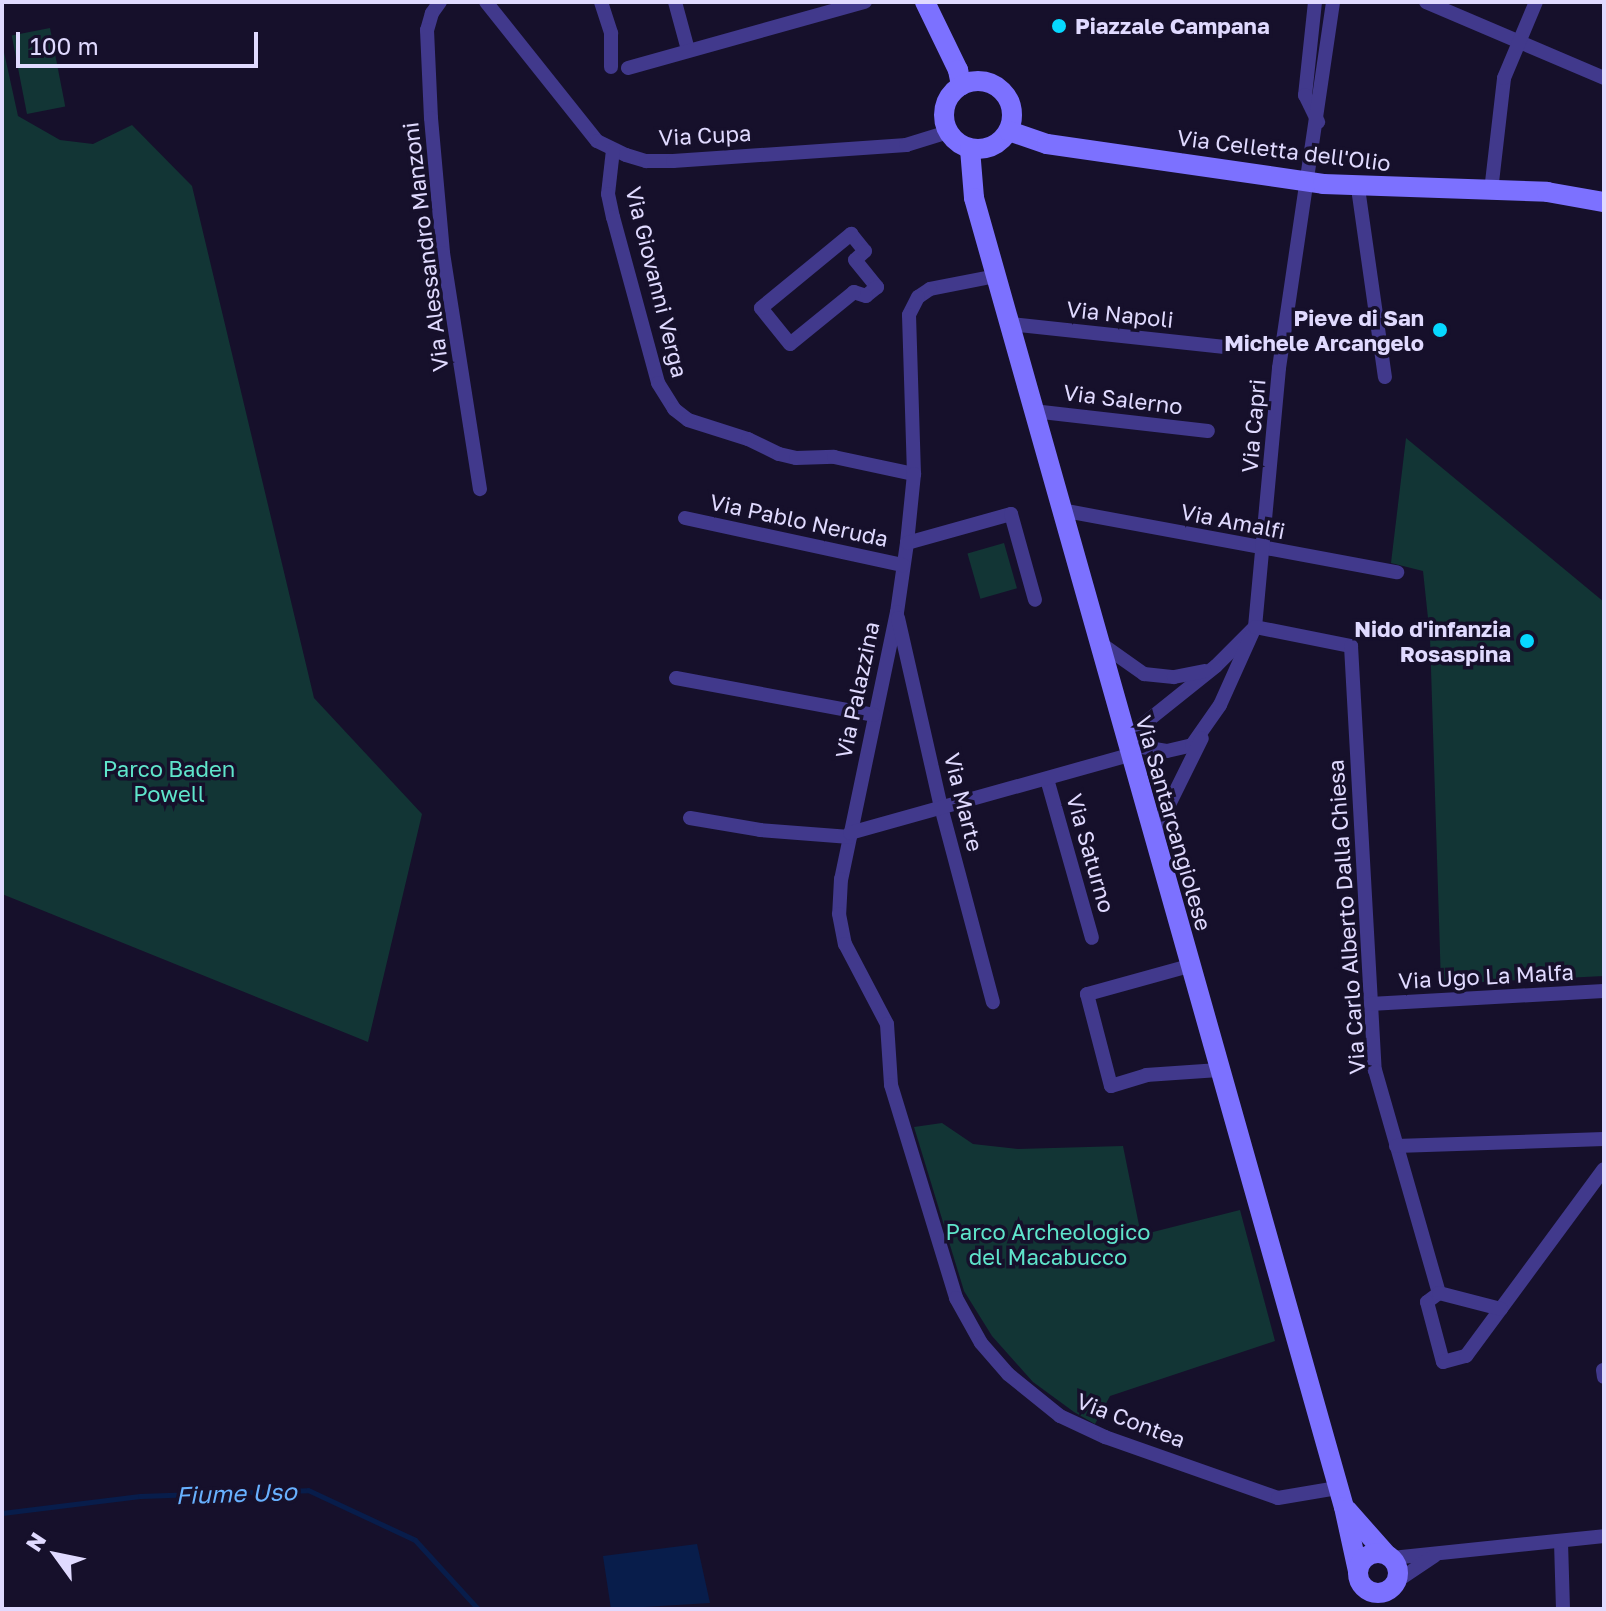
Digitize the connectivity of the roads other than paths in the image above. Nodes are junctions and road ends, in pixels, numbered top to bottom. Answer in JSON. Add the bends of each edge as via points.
{"nodes":[{"id":1,"x":440,"y":2,"type":"edge"},
{"id":2,"x":486,"y":2,"type":"edge"},
{"id":3,"x":601,"y":2,"type":"edge"},
{"id":4,"x":675,"y":2,"type":"edge"},
{"id":5,"x":865,"y":2,"type":"edge"},
{"id":6,"x":925,"y":2,"type":"edge"},
{"id":7,"x":1315,"y":2,"type":"edge"},
{"id":8,"x":1333,"y":2,"type":"edge"},
{"id":9,"x":1426,"y":2,"type":"edge"},
{"id":10,"x":1536,"y":2,"type":"edge"},
{"id":11,"x":1519,"y":41,"type":"junction"},
{"id":12,"x":688,"y":50,"type":"junction"},
{"id":13,"x":611,"y":67,"type":"dead end"},
{"id":14,"x":628,"y":68,"type":"dead end"},
{"id":15,"x":1604,"y":78,"type":"edge"},
{"id":16,"x":961,"y":86,"type":"junction"},
{"id":17,"x":1318,"y":122,"type":"junction"},
{"id":18,"x":1009,"y":131,"type":"junction"},
{"id":19,"x":948,"y":132,"type":"junction"},
{"id":20,"x":970,"y":149,"type":"junction"},
{"id":21,"x":613,"y":150,"type":"junction"},
{"id":22,"x":1306,"y":181,"type":"junction"},
{"id":23,"x":1358,"y":188,"type":"junction"},
{"id":24,"x":1491,"y":191,"type":"junction"},
{"id":25,"x":1604,"y":202,"type":"edge"},
{"id":26,"x":851,"y":234,"type":"joint"},
{"id":27,"x":996,"y":276,"type":"junction"},
{"id":28,"x":1010,"y":324,"type":"junction"},
{"id":29,"x":1225,"y":347,"type":"dead end"},
{"id":30,"x":1385,"y":377,"type":"dead end"},
{"id":31,"x":1033,"y":411,"type":"junction"},
{"id":32,"x":1208,"y":431,"type":"dead end"},
{"id":33,"x":914,"y":474,"type":"junction"},
{"id":34,"x":480,"y":489,"type":"dead end"},
{"id":35,"x":1061,"y":510,"type":"junction"},
{"id":36,"x":685,"y":518,"type":"dead end"},
{"id":37,"x":907,"y":543,"type":"junction"},
{"id":38,"x":1264,"y":549,"type":"junction"},
{"id":39,"x":903,"y":565,"type":"junction"},
{"id":40,"x":1397,"y":572,"type":"dead end"},
{"id":41,"x":1035,"y":600,"type":"dead end"},
{"id":42,"x":897,"y":612,"type":"junction"},
{"id":43,"x":1256,"y":622,"type":"junction"},
{"id":44,"x":1097,"y":642,"type":"junction"},
{"id":45,"x":1216,"y":666,"type":"junction"},
{"id":46,"x":676,"y":678,"type":"dead end"},
{"id":47,"x":874,"y":715,"type":"junction"},
{"id":48,"x":1208,"y":725,"type":"junction"},
{"id":49,"x":1127,"y":747,"type":"junction"},
{"id":50,"x":1047,"y":779,"type":"junction"},
{"id":51,"x":941,"y":807,"type":"junction"},
{"id":52,"x":690,"y":818,"type":"dead end"},
{"id":53,"x":850,"y":835,"type":"junction"},
{"id":54,"x":1153,"y":838,"type":"junction"},
{"id":55,"x":1092,"y":938,"type":"dead end"},
{"id":56,"x":1189,"y":966,"type":"junction"},
{"id":57,"x":1604,"y":991,"type":"edge"},
{"id":58,"x":993,"y":1002,"type":"dead end"},
{"id":59,"x":1370,"y":1004,"type":"junction"},
{"id":60,"x":1219,"y":1070,"type":"junction"},
{"id":61,"x":1604,"y":1139,"type":"edge"},
{"id":62,"x":1396,"y":1146,"type":"junction"},
{"id":63,"x":916,"y":1161,"type":"joint"},
{"id":64,"x":1604,"y":1169,"type":"edge"},
{"id":65,"x":1439,"y":1293,"type":"junction"},
{"id":66,"x":1501,"y":1309,"type":"junction"},
{"id":67,"x":1603,"y":1370,"type":"edge"},
{"id":68,"x":1604,"y":1377,"type":"edge"},
{"id":69,"x":1340,"y":1497,"type":"junction"},
{"id":70,"x":1604,"y":1536,"type":"edge"},
{"id":71,"x":1561,"y":1542,"type":"junction"},
{"id":72,"x":1389,"y":1556,"type":"junction"},
{"id":73,"x":1435,"y":1556,"type":"junction"},
{"id":74,"x":1359,"y":1577,"type":"junction"},
{"id":75,"x":1390,"y":1594,"type":"edge"},
{"id":76,"x":1368,"y":1609,"type":"edge"},
{"id":77,"x":1563,"y":1609,"type":"edge"}],
"edges":[{"from":1,"to":34,"type":"street","name":"Via Alessandro Manzoni","via":[[427,30],[431,118],[443,253]]},
{"from":2,"to":21,"type":"street","name":"Via Cupa","via":[[597,141]]},
{"from":3,"to":13,"type":"street","via":[[611,33]]},
{"from":4,"to":12,"type":"street"},
{"from":5,"to":12,"type":"street"},
{"from":6,"to":16,"type":"main road"},
{"from":7,"to":17,"type":"street","via":[[1305,95]]},
{"from":8,"to":17,"type":"street","name":"Via Capri"},
{"from":9,"to":11,"type":"street"},
{"from":10,"to":11,"type":"street"},
{"from":11,"to":15,"type":"street"},
{"from":11,"to":24,"type":"street","via":[[1504,78]]},
{"from":12,"to":14,"type":"street"},
{"from":16,"to":18,"type":"main road","via":[[982,81],[1002,90],[1012,110]]},
{"from":16,"to":19,"type":"main road","via":[[944,111]]},
{"from":17,"to":22,"type":"street","name":"Via Capri"},
{"from":18,"to":20,"type":"main road","via":[[993,147]]},
{"from":18,"to":22,"type":"main road","name":"Via Celletta dell'Olio","via":[[1047,144]]},
{"from":19,"to":20,"type":"main road"},
{"from":19,"to":21,"type":"street","name":"Via Cupa","via":[[906,145],[673,161],[646,161]]},
{"from":20,"to":27,"type":"main road","name":"Via Santarcangiolese","via":[[974,198]]},
{"from":21,"to":33,"type":"street","name":"Via Giovanni Verga","via":[[608,194],[613,217],[658,383],[674,409],[688,420],[779,454],[834,457]]},
{"from":22,"to":23,"type":"main road","name":"Via Celletta dell'Olio"},
{"from":22,"to":38,"type":"street","name":"Via Capri","via":[[1279,368]]},
{"from":23,"to":24,"type":"main road","name":"Via Celletta dell'Olio"},
{"from":23,"to":30,"type":"street"},
{"from":24,"to":25,"type":"main road","name":"Via Celletta dell'Olio","via":[[1547,192]]},
{"from":26,"to":26,"type":"street","via":[[761,308],[790,344],[854,292],[866,296],[877,287],[855,260],[865,251]]},
{"from":27,"to":28,"type":"main road","name":"Via Santarcangiolese"},
{"from":27,"to":33,"type":"street","name":"Via Palazzina","via":[[930,289],[912,304]]},
{"from":28,"to":29,"type":"street","name":"Via Napoli"},
{"from":28,"to":31,"type":"main road","name":"Via Santarcangiolese"},
{"from":31,"to":32,"type":"street","name":"Via Salerno"},
{"from":31,"to":35,"type":"main road","name":"Via Santarcangiolese"},
{"from":33,"to":37,"type":"street","name":"Via Palazzina"},
{"from":35,"to":38,"type":"street","name":"Via Amalfi"},
{"from":35,"to":44,"type":"main road","name":"Via Santarcangiolese"},
{"from":36,"to":39,"type":"street","name":"Via Pablo Neruda"},
{"from":37,"to":39,"type":"street","name":"Via Palazzina"},
{"from":37,"to":41,"type":"street","via":[[1011,514]]},
{"from":38,"to":40,"type":"street","name":"Via Amalfi"},
{"from":38,"to":43,"type":"street","name":"Via Capri"},
{"from":39,"to":42,"type":"street","name":"Via Palazzina"},
{"from":42,"to":47,"type":"street","name":"Via Palazzina"},
{"from":42,"to":51,"type":"street","name":"Via Marte"},
{"from":43,"to":45,"type":"street"},
{"from":43,"to":48,"type":"street","name":"Via Capri"},
{"from":43,"to":59,"type":"street","name":"Via Carlo Alberto Dalla Chiesa","via":[[1351,646]]},
{"from":44,"to":45,"type":"street","via":[[1153,676],[1192,675]]},
{"from":44,"to":49,"type":"main road","name":"Via Santarcangiolese"},
{"from":45,"to":49,"type":"street"},
{"from":46,"to":47,"type":"street"},
{"from":47,"to":53,"type":"street","name":"Via Palazzina"},
{"from":48,"to":49,"type":"street","name":"Via Capri","via":[[1192,745],[1167,751]]},
{"from":48,"to":54,"type":"street","name":"Via Capri"},
{"from":49,"to":50,"type":"street"},
{"from":49,"to":54,"type":"main road","name":"Via Santarcangiolese"},
{"from":50,"to":51,"type":"street"},
{"from":50,"to":55,"type":"street","name":"Via Saturno"},
{"from":51,"to":53,"type":"street"},
{"from":51,"to":58,"type":"street","name":"Via Marte"},
{"from":52,"to":53,"type":"street","via":[[760,830]]},
{"from":53,"to":63,"type":"street","name":"Via Palazzina","via":[[839,914],[845,944],[887,1024],[891,1085]]},
{"from":54,"to":56,"type":"main road","name":"Via Santarcangiolese"},
{"from":56,"to":60,"type":"main road","name":"Via Santarcangiolese"},
{"from":56,"to":60,"type":"street","via":[[1087,994],[1111,1086],[1146,1075]]},
{"from":57,"to":59,"type":"street","name":"Via Ugo La Malfa"},
{"from":59,"to":62,"type":"street","name":"Via Carlo Alberto Dalla Chiesa","via":[[1375,1070]]},
{"from":60,"to":69,"type":"main road","name":"Via Santarcangiolese"},
{"from":61,"to":62,"type":"street"},
{"from":62,"to":65,"type":"street","name":"Via Carlo Alberto Dalla Chiesa"},
{"from":63,"to":69,"type":"street","name":"Via Contea","via":[[956,1298],[981,1343],[1008,1374],[1060,1416],[1278,1498]]},
{"from":64,"to":66,"type":"street"},
{"from":65,"to":66,"type":"street"},
{"from":65,"to":66,"type":"street","name":"Via Carlo Alberto Dalla Chiesa","via":[[1427,1302],[1443,1362],[1466,1356]]},
{"from":67,"to":68,"type":"street"},
{"from":69,"to":72,"type":"main road","name":"Via Santarcangiolese"},
{"from":69,"to":74,"type":"main road","name":"Via Santarcangiolese"},
{"from":70,"to":71,"type":"street"},
{"from":71,"to":73,"type":"street"},
{"from":71,"to":77,"type":"street"},
{"from":72,"to":73,"type":"street"},
{"from":72,"to":74,"type":"main road","via":[[1368,1555]]},
{"from":72,"to":75,"type":"main road","name":"Via Santarcangiolese","via":[[1398,1569]]},
{"from":73,"to":75,"type":"street"},
{"from":74,"to":75,"type":"main road","via":[[1369,1591]]},
{"from":74,"to":76,"type":"main road","name":"Via Santarcangiolese"}]}
